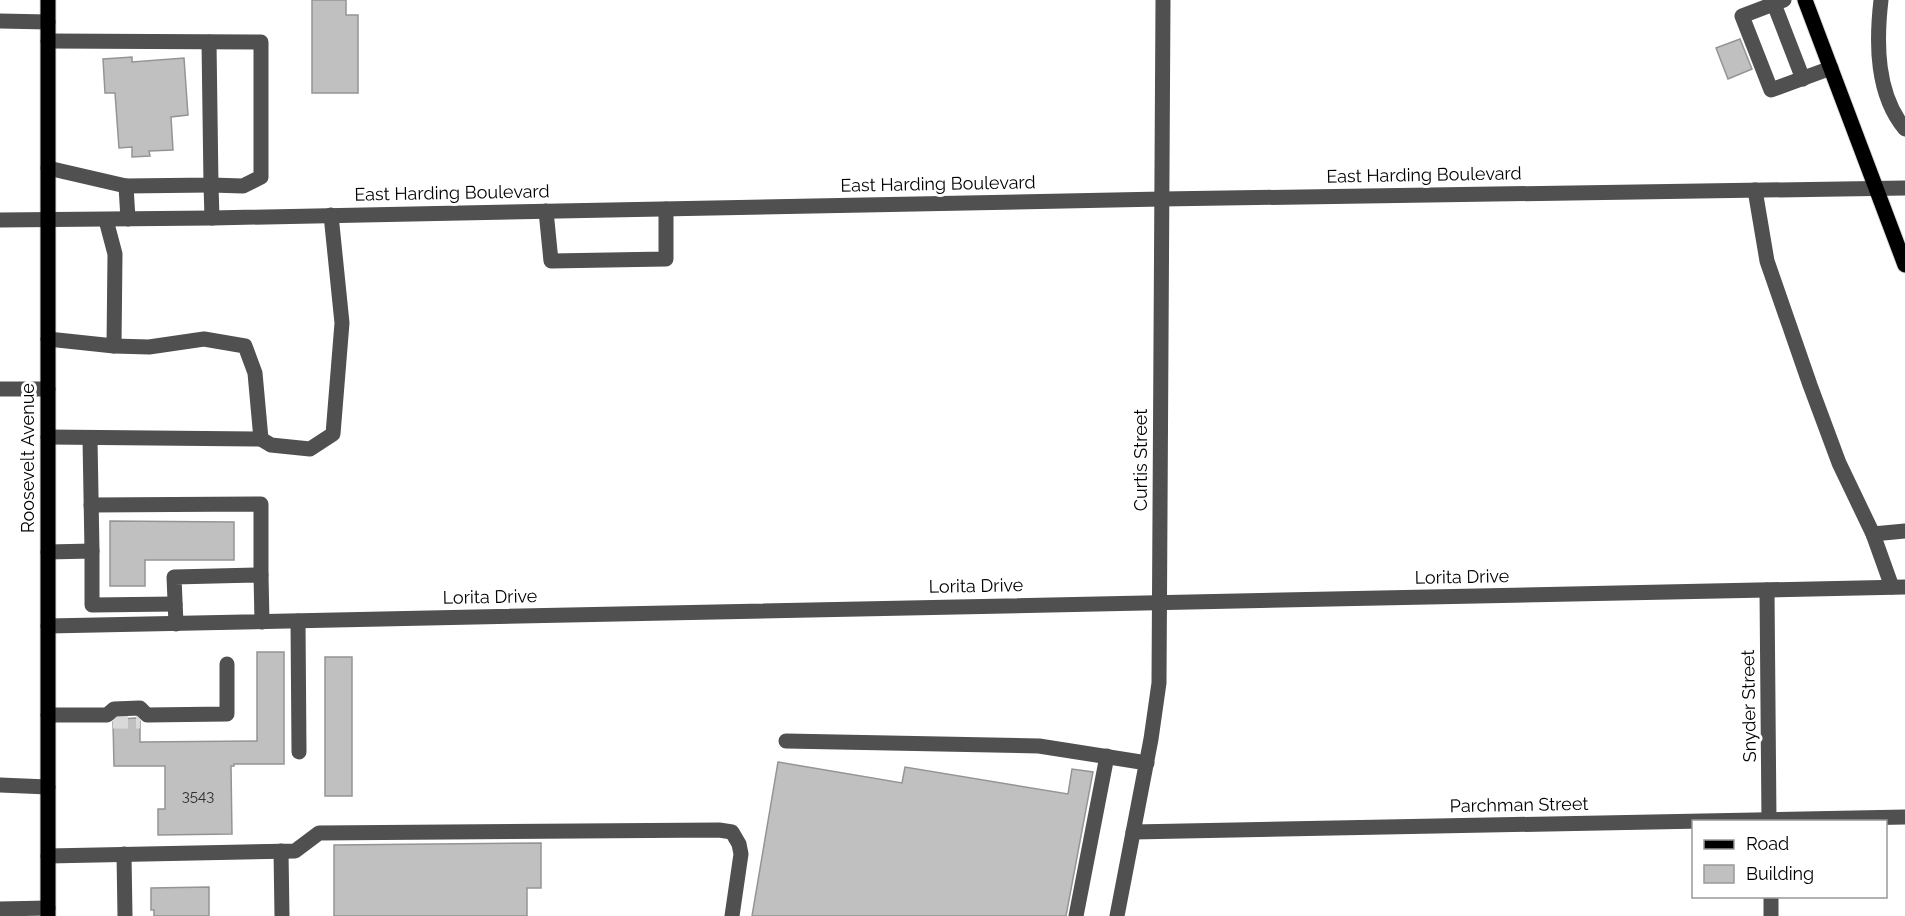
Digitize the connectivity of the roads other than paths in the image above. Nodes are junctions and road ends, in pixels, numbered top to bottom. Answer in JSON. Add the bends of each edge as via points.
{"nodes":[{"id":1,"x":48,"y":0,"type":"edge"},
{"id":2,"x":1163,"y":0,"type":"edge"},
{"id":3,"x":1805,"y":0,"type":"edge"},
{"id":4,"x":1881,"y":0,"type":"edge"},
{"id":5,"x":1779,"y":2,"type":"edge"},
{"id":6,"x":0,"y":21,"type":"edge"},
{"id":7,"x":48,"y":22,"type":"junction"},
{"id":8,"x":48,"y":41,"type":"junction"},
{"id":9,"x":209,"y":42,"type":"junction"},
{"id":10,"x":1831,"y":68,"type":"junction"},
{"id":11,"x":1803,"y":79,"type":"junction"},
{"id":12,"x":1905,"y":129,"type":"edge"},
{"id":13,"x":48,"y":168,"type":"junction"},
{"id":14,"x":211,"y":185,"type":"junction"},
{"id":15,"x":126,"y":186,"type":"junction"},
{"id":16,"x":1877,"y":188,"type":"junction"},
{"id":17,"x":1905,"y":188,"type":"edge"},
{"id":18,"x":1755,"y":190,"type":"junction"},
{"id":19,"x":1162,"y":199,"type":"junction"},
{"id":20,"x":666,"y":209,"type":"junction"},
{"id":21,"x":546,"y":211,"type":"junction"},
{"id":22,"x":331,"y":215,"type":"junction"},
{"id":23,"x":212,"y":218,"type":"junction"},
{"id":24,"x":128,"y":219,"type":"junction"},
{"id":25,"x":0,"y":220,"type":"edge"},
{"id":26,"x":48,"y":220,"type":"junction"},
{"id":27,"x":106,"y":220,"type":"junction"},
{"id":28,"x":1905,"y":265,"type":"edge"},
{"id":29,"x":48,"y":339,"type":"junction"},
{"id":30,"x":114,"y":346,"type":"junction"},
{"id":31,"x":0,"y":389,"type":"edge"},
{"id":32,"x":48,"y":389,"type":"junction"},
{"id":33,"x":48,"y":437,"type":"junction"},
{"id":34,"x":90,"y":439,"type":"junction"},
{"id":35,"x":261,"y":439,"type":"junction"},
{"id":36,"x":91,"y":505,"type":"junction"},
{"id":37,"x":1905,"y":531,"type":"edge"},
{"id":38,"x":1873,"y":534,"type":"junction"},
{"id":39,"x":92,"y":551,"type":"junction"},
{"id":40,"x":48,"y":552,"type":"junction"},
{"id":41,"x":261,"y":575,"type":"junction"},
{"id":42,"x":1898,"y":587,"type":"edge"},
{"id":43,"x":1767,"y":590,"type":"junction"},
{"id":44,"x":1159,"y":602,"type":"junction"},
{"id":45,"x":175,"y":604,"type":"junction"},
{"id":46,"x":298,"y":621,"type":"junction"},
{"id":47,"x":262,"y":622,"type":"junction"},
{"id":48,"x":176,"y":624,"type":"junction"},
{"id":49,"x":48,"y":626,"type":"junction"},
{"id":50,"x":227,"y":664,"type":"dead end"},
{"id":51,"x":48,"y":715,"type":"junction"},
{"id":52,"x":786,"y":741,"type":"dead end"},
{"id":53,"x":299,"y":752,"type":"dead end"},
{"id":54,"x":1107,"y":756,"type":"junction"},
{"id":55,"x":1147,"y":762,"type":"junction"},
{"id":56,"x":0,"y":784,"type":"edge"},
{"id":57,"x":48,"y":787,"type":"junction"},
{"id":58,"x":1905,"y":817,"type":"edge"},
{"id":59,"x":1769,"y":820,"type":"edge"},
{"id":60,"x":1692,"y":821,"type":"edge"},
{"id":61,"x":1133,"y":832,"type":"junction"},
{"id":62,"x":281,"y":851,"type":"junction"},
{"id":63,"x":124,"y":854,"type":"junction"},
{"id":64,"x":48,"y":856,"type":"junction"},
{"id":65,"x":1771,"y":898,"type":"edge"},
{"id":66,"x":0,"y":909,"type":"edge"},
{"id":67,"x":48,"y":912,"type":"edge"},
{"id":68,"x":125,"y":916,"type":"edge"},
{"id":69,"x":282,"y":916,"type":"edge"},
{"id":70,"x":732,"y":916,"type":"edge"},
{"id":71,"x":1076,"y":916,"type":"edge"},
{"id":72,"x":1117,"y":916,"type":"edge"},
{"id":73,"x":1771,"y":916,"type":"edge"}],
"edges":[{"from":1,"to":7,"type":"main road","name":"Roosevelt Avenue"},
{"from":2,"to":19,"type":"street","name":"Curtis Street"},
{"from":3,"to":10,"type":"main road"},
{"from":4,"to":12,"type":"street","via":[[1880,71],[1888,103]]},
{"from":5,"to":11,"type":"street"},
{"from":5,"to":11,"type":"street","via":[[1742,16],[1771,90]]},
{"from":6,"to":7,"type":"street"},
{"from":7,"to":8,"type":"main road","name":"Roosevelt Avenue"},
{"from":8,"to":9,"type":"street"},
{"from":8,"to":13,"type":"main road","name":"Roosevelt Avenue"},
{"from":9,"to":14,"type":"street"},
{"from":9,"to":14,"type":"street","via":[[261,42],[261,177],[243,186]]},
{"from":10,"to":11,"type":"street"},
{"from":10,"to":16,"type":"main road"},
{"from":13,"to":15,"type":"street"},
{"from":13,"to":26,"type":"main road","name":"Roosevelt Avenue"},
{"from":14,"to":15,"type":"street"},
{"from":14,"to":23,"type":"street"},
{"from":15,"to":24,"type":"street"},
{"from":16,"to":17,"type":"street","name":"East Harding Boulevard"},
{"from":16,"to":18,"type":"street","name":"East Harding Boulevard"},
{"from":16,"to":28,"type":"main road"},
{"from":18,"to":19,"type":"street","name":"East Harding Boulevard"},
{"from":18,"to":38,"type":"street","via":[[1767,261],[1839,463]]},
{"from":19,"to":20,"type":"street","name":"East Harding Boulevard"},
{"from":19,"to":44,"type":"street","name":"Curtis Street"},
{"from":20,"to":21,"type":"street","name":"East Harding Boulevard"},
{"from":20,"to":21,"type":"street","via":[[666,259],[574,261],[551,261]]},
{"from":21,"to":22,"type":"street","name":"East Harding Boulevard"},
{"from":22,"to":23,"type":"street","name":"East Harding Boulevard"},
{"from":22,"to":35,"type":"street","via":[[342,323],[333,434],[310,449],[271,445]]},
{"from":23,"to":24,"type":"street","name":"East Harding Boulevard"},
{"from":24,"to":27,"type":"street","name":"East Harding Boulevard"},
{"from":25,"to":26,"type":"street","name":"East Harding Boulevard"},
{"from":26,"to":27,"type":"street","name":"East Harding Boulevard"},
{"from":26,"to":29,"type":"main road","name":"Roosevelt Avenue"},
{"from":27,"to":30,"type":"street","via":[[116,254]]},
{"from":29,"to":30,"type":"street"},
{"from":29,"to":32,"type":"main road","name":"Roosevelt Avenue"},
{"from":30,"to":35,"type":"street","via":[[149,347],[204,339],[245,346],[255,373]]},
{"from":31,"to":32,"type":"street"},
{"from":32,"to":33,"type":"main road","name":"Roosevelt Avenue"},
{"from":33,"to":34,"type":"street"},
{"from":33,"to":40,"type":"main road","name":"Roosevelt Avenue"},
{"from":34,"to":35,"type":"street"},
{"from":34,"to":36,"type":"street"},
{"from":36,"to":39,"type":"street"},
{"from":36,"to":41,"type":"street","via":[[261,504]]},
{"from":37,"to":38,"type":"street"},
{"from":38,"to":42,"type":"street"},
{"from":39,"to":40,"type":"street"},
{"from":39,"to":45,"type":"street","via":[[92,605]]},
{"from":40,"to":49,"type":"main road","name":"Roosevelt Avenue"},
{"from":41,"to":45,"type":"street","via":[[174,577]]},
{"from":41,"to":47,"type":"street"},
{"from":42,"to":43,"type":"street","name":"Lorita Drive"},
{"from":43,"to":44,"type":"street","name":"Lorita Drive"},
{"from":43,"to":59,"type":"street","name":"Snyder Street"},
{"from":44,"to":46,"type":"street","name":"Lorita Drive"},
{"from":44,"to":55,"type":"street","name":"Curtis Street","via":[[1159,683]]},
{"from":45,"to":48,"type":"street"},
{"from":46,"to":47,"type":"street","name":"Lorita Drive"},
{"from":46,"to":53,"type":"street"},
{"from":47,"to":48,"type":"street","name":"Lorita Drive"},
{"from":48,"to":49,"type":"street","name":"Lorita Drive"},
{"from":49,"to":51,"type":"main road","name":"Roosevelt Avenue"},
{"from":50,"to":51,"type":"street","via":[[227,714],[143,718],[140,708],[114,709],[110,718]]},
{"from":51,"to":57,"type":"main road","name":"Roosevelt Avenue"},
{"from":52,"to":54,"type":"street","via":[[1040,746]]},
{"from":54,"to":55,"type":"street"},
{"from":54,"to":71,"type":"street"},
{"from":55,"to":61,"type":"street","name":"Curtis Street"},
{"from":56,"to":57,"type":"street"},
{"from":57,"to":64,"type":"main road","name":"Roosevelt Avenue"},
{"from":58,"to":59,"type":"street","name":"Parchman Street"},
{"from":60,"to":61,"type":"street","name":"Parchman Street"},
{"from":61,"to":72,"type":"street","name":"Curtis Street"},
{"from":62,"to":63,"type":"street"},
{"from":62,"to":69,"type":"street"},
{"from":62,"to":70,"type":"street","via":[[295,851],[319,833],[719,830],[732,832],[741,854]]},
{"from":63,"to":64,"type":"street"},
{"from":63,"to":68,"type":"street"},
{"from":64,"to":67,"type":"main road","name":"Roosevelt Avenue"},
{"from":65,"to":73,"type":"street"},
{"from":66,"to":67,"type":"street"}]}
